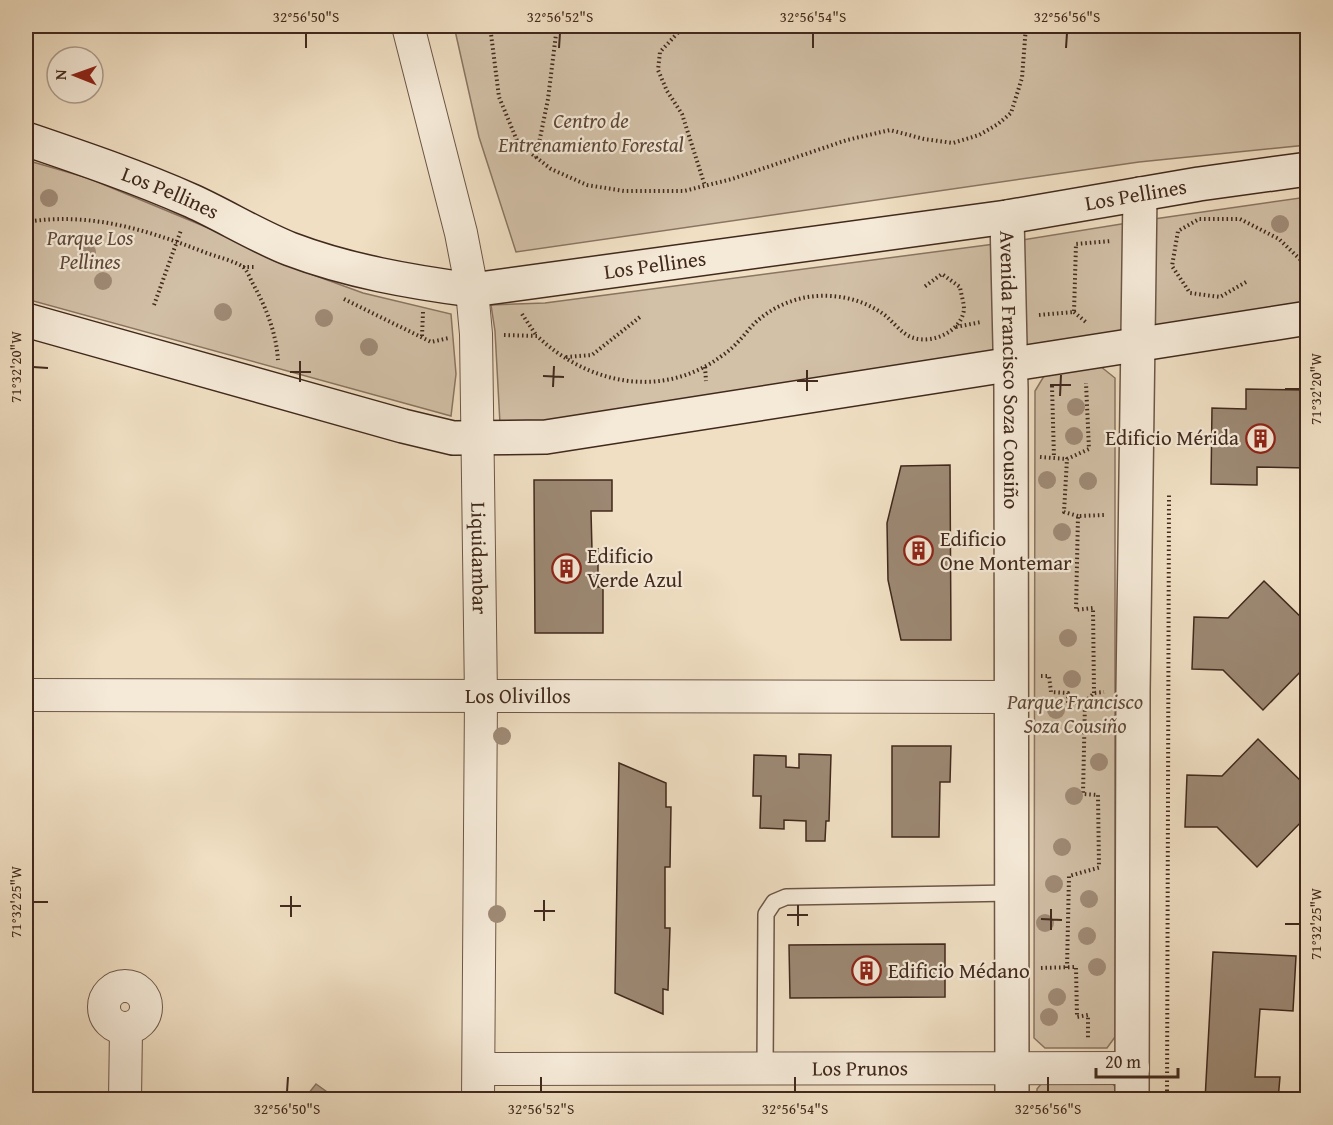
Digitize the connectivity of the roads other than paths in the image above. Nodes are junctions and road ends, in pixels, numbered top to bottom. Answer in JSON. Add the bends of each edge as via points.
{"nodes":[{"id":1,"x":408,"y":26,"type":"edge"},
{"id":2,"x":26,"y":139,"type":"edge"},
{"id":3,"x":1308,"y":169,"type":"edge"},
{"id":4,"x":1140,"y":194,"type":"junction"},
{"id":5,"x":1007,"y":217,"type":"junction"},
{"id":6,"x":472,"y":290,"type":"junction"},
{"id":7,"x":1308,"y":318,"type":"edge"},
{"id":8,"x":26,"y":320,"type":"edge"},
{"id":9,"x":1137,"y":345,"type":"junction"},
{"id":10,"x":1010,"y":366,"type":"junction"},
{"id":11,"x":477,"y":439,"type":"junction"},
{"id":12,"x":1011,"y":687,"type":"junction"},
{"id":13,"x":26,"y":695,"type":"edge"},
{"id":14,"x":481,"y":697,"type":"junction"},
{"id":15,"x":1012,"y":893,"type":"junction"},
{"id":16,"x":126,"y":1029,"type":"dead end"},
{"id":17,"x":765,"y":1068,"type":"junction"},
{"id":18,"x":478,"y":1069,"type":"junction"},
{"id":19,"x":1122,"y":1079,"type":"edge"},
{"id":20,"x":1012,"y":1084,"type":"edge"},
{"id":21,"x":125,"y":1100,"type":"edge"},
{"id":22,"x":478,"y":1100,"type":"edge"}],
"edges":[{"from":1,"to":6,"type":"street","name":"Liquidambar"},
{"from":2,"to":6,"type":"main road","name":"Los Pellines","via":[[191,200],[289,248],[424,283]]},
{"from":3,"to":4,"type":"main road","name":"Los Pellines"},
{"from":4,"to":5,"type":"main road","name":"Los Pellines"},
{"from":4,"to":9,"type":"main road"},
{"from":5,"to":6,"type":"main road","name":"Los Pellines"},
{"from":5,"to":10,"type":"main road","name":"Avenida Francisco Soza Cousiño"},
{"from":6,"to":11,"type":"street","name":"Liquidambar"},
{"from":7,"to":9,"type":"main road"},
{"from":8,"to":11,"type":"main road","via":[[423,431]]},
{"from":9,"to":10,"type":"main road"},
{"from":9,"to":19,"type":"main road","via":[[1133,879]]},
{"from":10,"to":11,"type":"main road","via":[[546,437]]},
{"from":10,"to":12,"type":"main road","name":"Avenida Francisco Soza Cousiño"},
{"from":11,"to":14,"type":"street","name":"Liquidambar"},
{"from":12,"to":14,"type":"street","name":"Los Olivillos"},
{"from":12,"to":15,"type":"main road","name":"Avenida Francisco Soza Cousiño"},
{"from":13,"to":14,"type":"street","name":"Los Olivillos"},
{"from":14,"to":18,"type":"street","name":"Liquidambar"},
{"from":15,"to":17,"type":"lane","via":[[786,897],[774,902],[766,914]]},
{"from":15,"to":20,"type":"main road","name":"Avenida Francisco Soza Cousiño"},
{"from":16,"to":21,"type":"street"},
{"from":17,"to":18,"type":"street","name":"Los Prunos"},
{"from":17,"to":20,"type":"street","name":"Los Prunos"},
{"from":18,"to":22,"type":"street","name":"Liquidambar"},
{"from":19,"to":20,"type":"street","name":"Los Prunos"}]}
